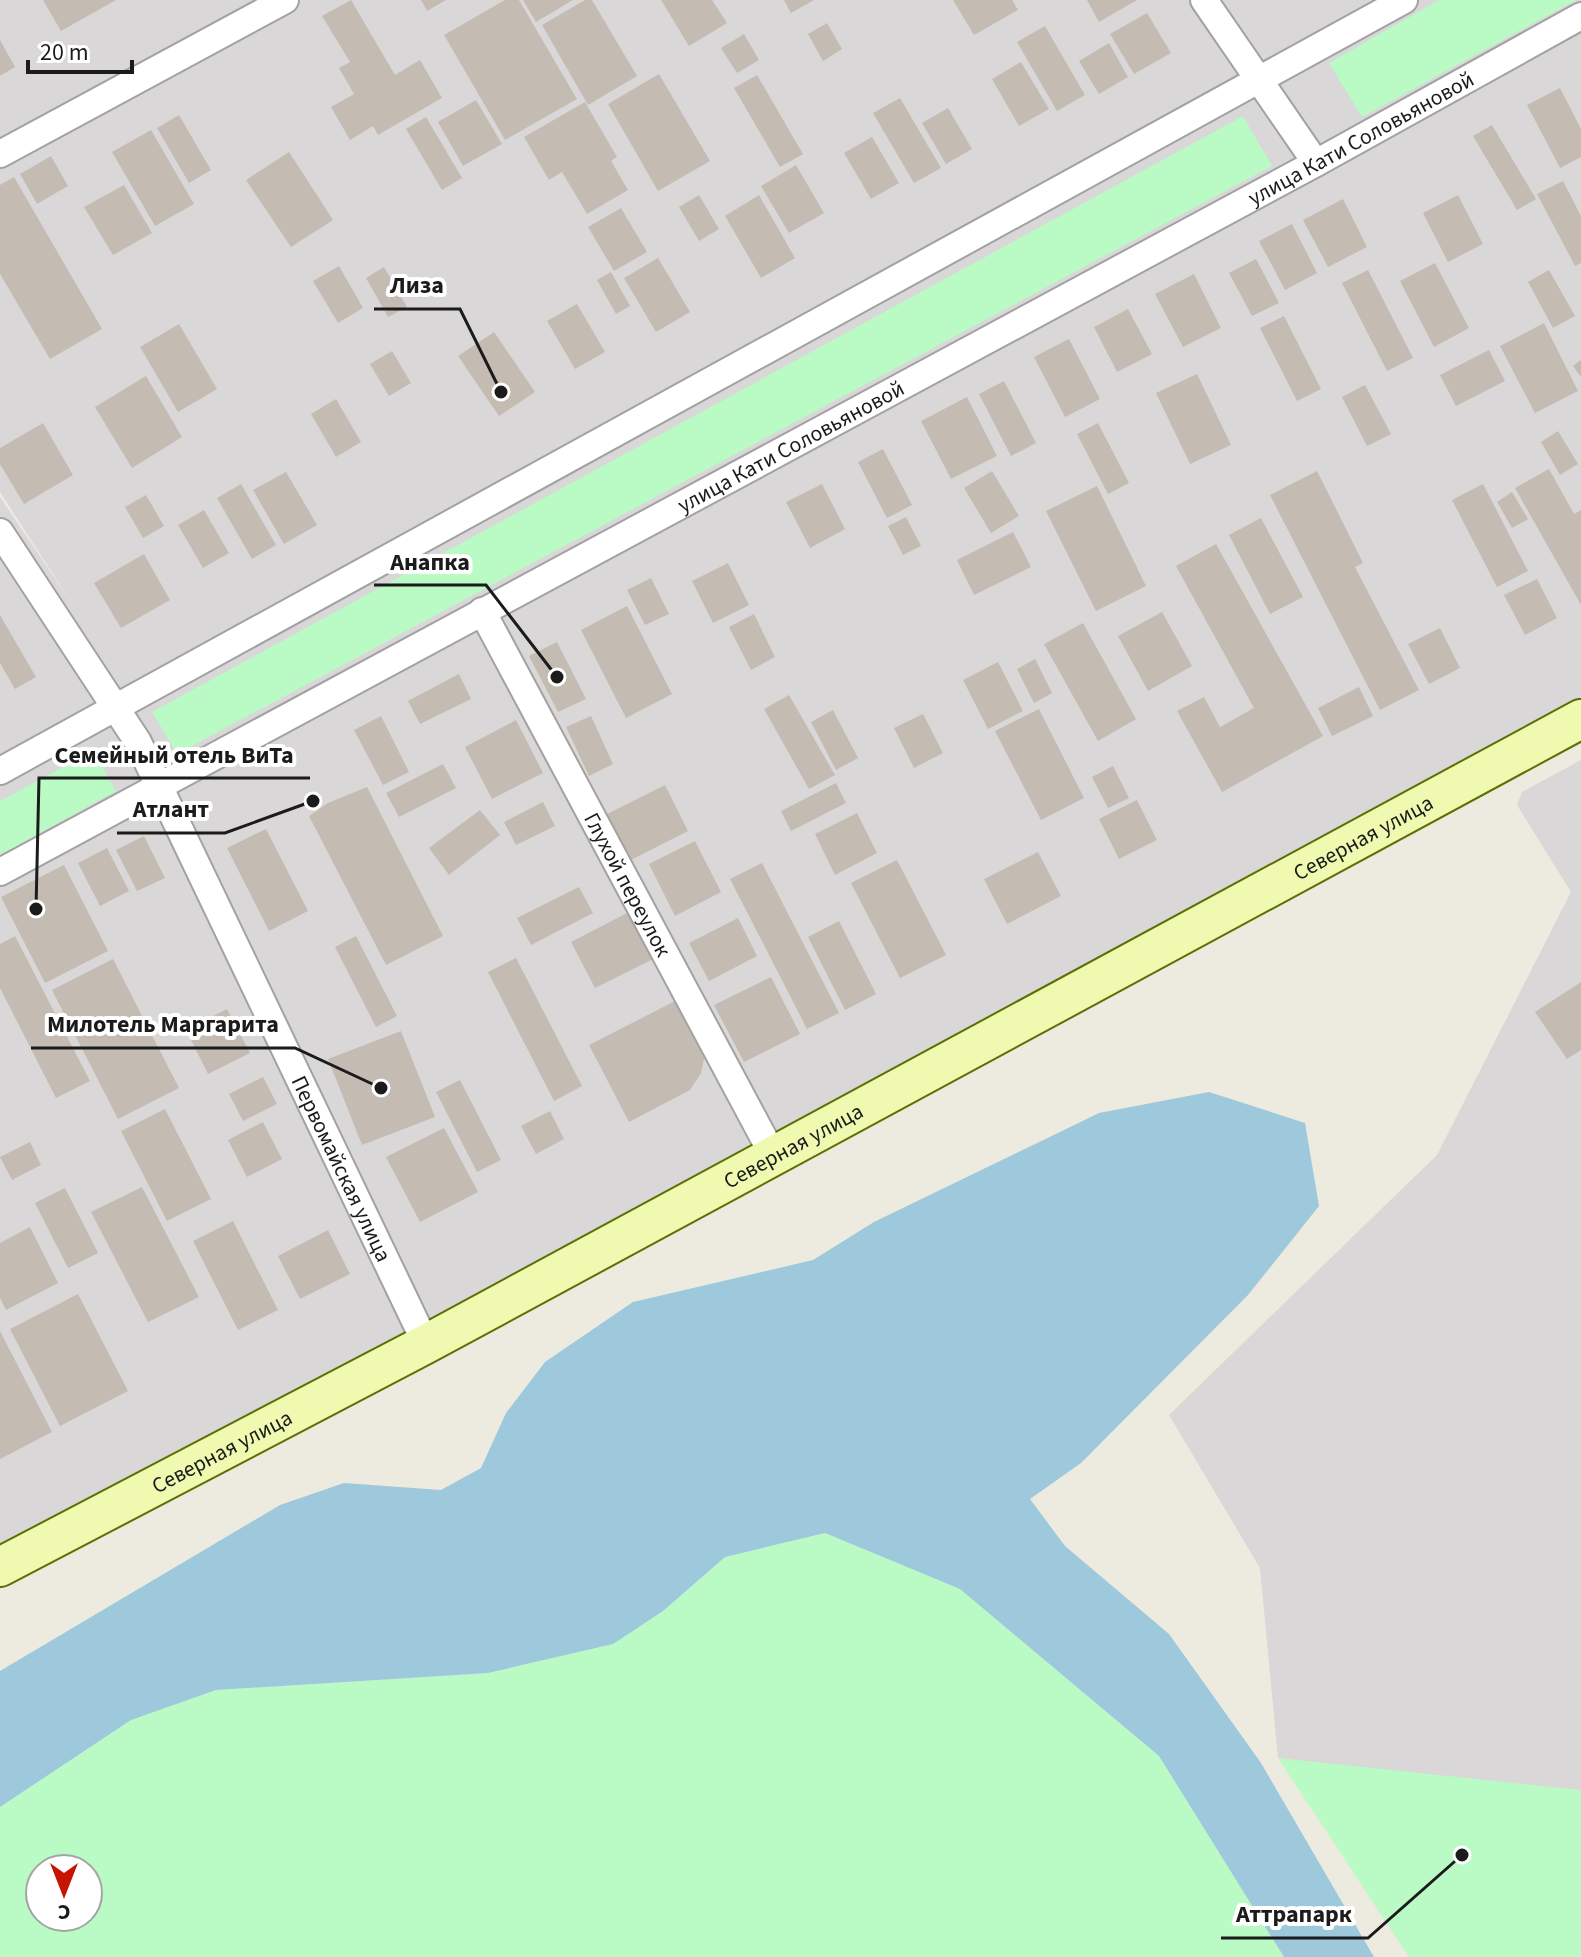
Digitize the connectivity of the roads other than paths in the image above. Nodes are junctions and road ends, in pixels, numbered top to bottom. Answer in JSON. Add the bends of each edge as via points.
{"nodes":[{"id":1,"x":285,"y":0,"type":"edge"},
{"id":2,"x":1204,"y":0,"type":"edge"},
{"id":3,"x":1404,"y":0,"type":"edge"},
{"id":4,"x":1581,"y":16,"type":"edge"},
{"id":5,"x":1259,"y":80,"type":"junction"},
{"id":6,"x":0,"y":154,"type":"edge"},
{"id":7,"x":1316,"y":163,"type":"junction"},
{"id":8,"x":0,"y":532,"type":"edge"},
{"id":9,"x":482,"y":611,"type":"junction"},
{"id":10,"x":116,"y":707,"type":"junction"},
{"id":11,"x":1581,"y":719,"type":"edge"},
{"id":12,"x":0,"y":771,"type":"edge"},
{"id":13,"x":159,"y":787,"type":"junction"},
{"id":14,"x":0,"y":872,"type":"edge"},
{"id":15,"x":774,"y":1157,"type":"junction"},
{"id":16,"x":426,"y":1344,"type":"junction"},
{"id":17,"x":0,"y":1567,"type":"edge"}],
"edges":[{"from":1,"to":6,"type":"street"},
{"from":2,"to":5,"type":"street"},
{"from":3,"to":5,"type":"street"},
{"from":4,"to":7,"type":"street","name":"улица Кати Соловьяновой"},
{"from":5,"to":7,"type":"street"},
{"from":5,"to":10,"type":"street"},
{"from":7,"to":9,"type":"street","name":"улица Кати Соловьяновой"},
{"from":8,"to":10,"type":"street","name":"Первомайская улица"},
{"from":9,"to":13,"type":"street","name":"улица Кати Соловьяновой"},
{"from":9,"to":15,"type":"street","name":"Глухой переулок"},
{"from":10,"to":12,"type":"street"},
{"from":10,"to":13,"type":"street","name":"Первомайская улица"},
{"from":11,"to":15,"type":"street","name":"Северная улица"},
{"from":13,"to":14,"type":"street","name":"улица Кати Соловьяновой"},
{"from":13,"to":16,"type":"street","name":"Первомайская улица"},
{"from":15,"to":16,"type":"street","name":"Северная улица"},
{"from":16,"to":17,"type":"street","name":"Северная улица"}]}
